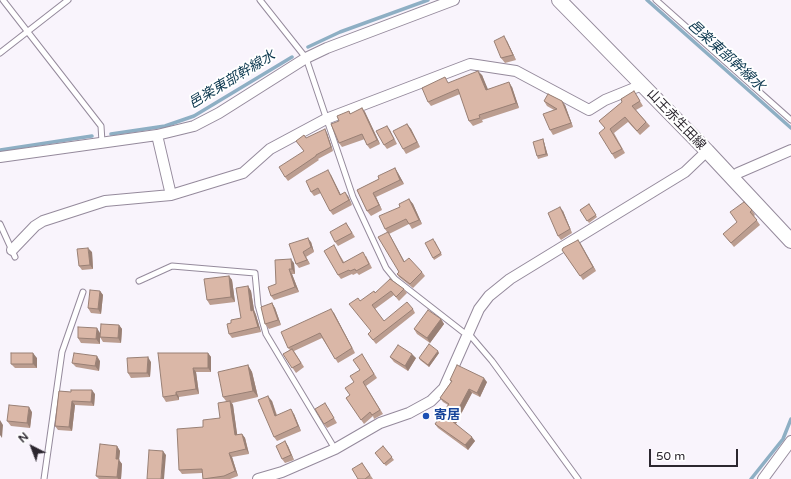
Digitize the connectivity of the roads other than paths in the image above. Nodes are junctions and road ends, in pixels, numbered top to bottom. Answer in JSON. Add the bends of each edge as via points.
{"nodes":[{"id":1,"x":4,"y":0,"type":"edge"},
{"id":2,"x":68,"y":0,"type":"edge"},
{"id":3,"x":260,"y":0,"type":"edge"},
{"id":4,"x":454,"y":0,"type":"edge"},
{"id":5,"x":559,"y":0,"type":"edge"},
{"id":6,"x":656,"y":0,"type":"edge"},
{"id":7,"x":28,"y":31,"type":"junction"},
{"id":8,"x":0,"y":53,"type":"edge"},
{"id":9,"x":306,"y":58,"type":"junction"},
{"id":10,"x":642,"y":85,"type":"junction"},
{"id":11,"x":326,"y":119,"type":"junction"},
{"id":12,"x":791,"y":120,"type":"edge"},
{"id":13,"x":157,"y":135,"type":"junction"},
{"id":14,"x":102,"y":142,"type":"junction"},
{"id":15,"x":791,"y":150,"type":"edge"},
{"id":16,"x":707,"y":151,"type":"junction"},
{"id":17,"x":0,"y":158,"type":"edge"},
{"id":18,"x":732,"y":178,"type":"junction"},
{"id":19,"x":172,"y":194,"type":"junction"},
{"id":20,"x":0,"y":224,"type":"edge"},
{"id":21,"x":791,"y":241,"type":"edge"},
{"id":22,"x":13,"y":254,"type":"joint"},
{"id":23,"x":139,"y":281,"type":"dead end"},
{"id":24,"x":83,"y":292,"type":"dead end"},
{"id":25,"x":468,"y":334,"type":"junction"},
{"id":26,"x":791,"y":440,"type":"edge"},
{"id":27,"x":335,"y":449,"type":"junction"},
{"id":28,"x":44,"y":479,"type":"edge"},
{"id":29,"x":258,"y":479,"type":"edge"},
{"id":30,"x":578,"y":479,"type":"edge"},
{"id":31,"x":763,"y":479,"type":"edge"}],
"edges":[{"from":1,"to":7,"type":"lane"},
{"from":2,"to":7,"type":"lane"},
{"from":3,"to":9,"type":"lane"},
{"from":4,"to":9,"type":"street"},
{"from":5,"to":10,"type":"main road","name":"山王赤生田線"},
{"from":6,"to":12,"type":"lane"},
{"from":7,"to":8,"type":"lane"},
{"from":7,"to":14,"type":"lane","via":[[101,126]]},
{"from":9,"to":11,"type":"lane"},
{"from":9,"to":13,"type":"street","via":[[194,126]]},
{"from":10,"to":11,"type":"street","via":[[605,100],[589,110],[516,71],[470,64]]},
{"from":10,"to":16,"type":"main road","name":"山王赤生田線"},
{"from":11,"to":19,"type":"street","via":[[270,149],[243,173]]},
{"from":11,"to":25,"type":"lane","via":[[353,197],[386,268],[395,279]]},
{"from":13,"to":14,"type":"street"},
{"from":13,"to":19,"type":"street"},
{"from":14,"to":17,"type":"street"},
{"from":15,"to":18,"type":"street"},
{"from":16,"to":18,"type":"main road","name":"山王赤生田線"},
{"from":16,"to":25,"type":"street","via":[[685,172],[510,279],[489,296],[478,310]]},
{"from":18,"to":21,"type":"main road","name":"山王赤生田線"},
{"from":19,"to":22,"type":"street","via":[[106,201],[43,221],[35,226]]},
{"from":20,"to":22,"type":"lane"},
{"from":23,"to":27,"type":"lane","via":[[172,266],[254,273],[258,305],[266,334]]},
{"from":24,"to":28,"type":"lane","via":[[62,352]]},
{"from":25,"to":27,"type":"street","via":[[444,388],[431,401],[409,413],[380,423]]},
{"from":25,"to":30,"type":"lane","via":[[492,361]]},
{"from":26,"to":31,"type":"street"},
{"from":27,"to":29,"type":"street","via":[[282,472]]}]}
